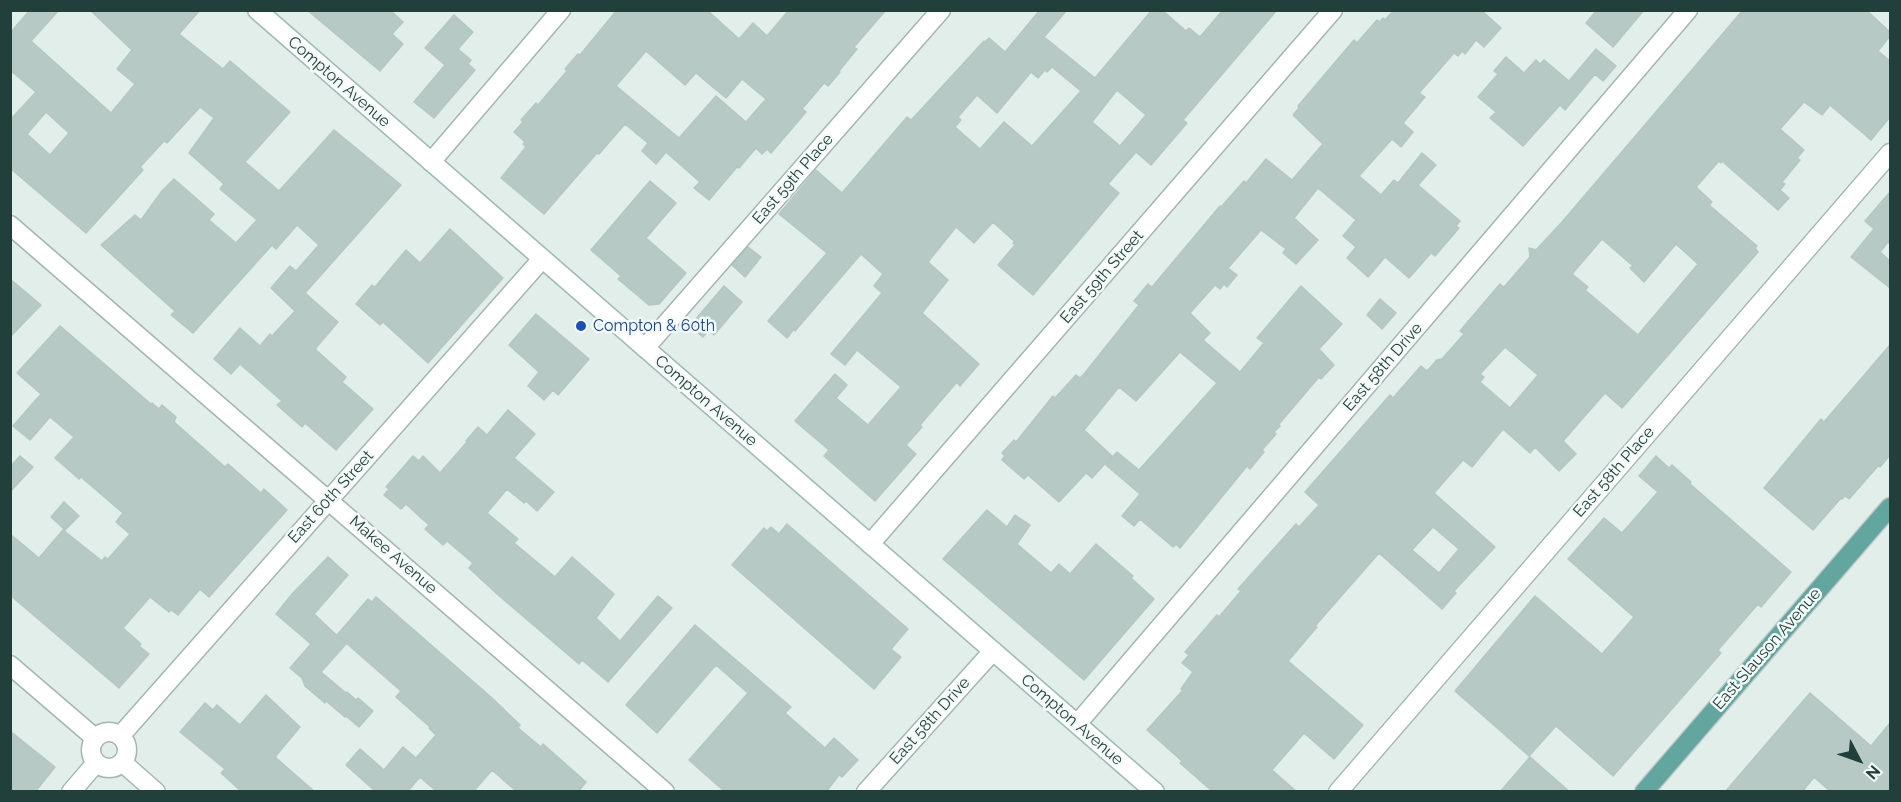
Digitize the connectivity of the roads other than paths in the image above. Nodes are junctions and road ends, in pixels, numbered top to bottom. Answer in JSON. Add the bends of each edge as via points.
{"nodes":[{"id":1,"x":257,"y":10,"type":"edge"},
{"id":2,"x":561,"y":10,"type":"edge"},
{"id":3,"x":941,"y":10,"type":"edge"},
{"id":4,"x":1333,"y":10,"type":"edge"},
{"id":5,"x":1688,"y":10,"type":"edge"},
{"id":6,"x":1890,"y":153,"type":"edge"},
{"id":7,"x":431,"y":162,"type":"junction"},
{"id":8,"x":10,"y":225,"type":"edge"},
{"id":9,"x":542,"y":259,"type":"junction"},
{"id":10,"x":645,"y":348,"type":"junction"},
{"id":11,"x":329,"y":499,"type":"junction"},
{"id":12,"x":1890,"y":507,"type":"edge"},
{"id":13,"x":870,"y":544,"type":"junction"},
{"id":14,"x":993,"y":651,"type":"junction"},
{"id":15,"x":10,"y":665,"type":"edge"},
{"id":16,"x":1077,"y":724,"type":"junction"},
{"id":17,"x":121,"y":735,"type":"junction"},
{"id":18,"x":95,"y":738,"type":"junction"},
{"id":19,"x":123,"y":762,"type":"junction"},
{"id":20,"x":96,"y":763,"type":"junction"},
{"id":21,"x":71,"y":792,"type":"edge"},
{"id":22,"x":156,"y":792,"type":"edge"},
{"id":23,"x":664,"y":792,"type":"edge"},
{"id":24,"x":866,"y":792,"type":"edge"},
{"id":25,"x":1155,"y":792,"type":"edge"},
{"id":26,"x":1338,"y":792,"type":"edge"},
{"id":27,"x":1644,"y":792,"type":"edge"}],
"edges":[{"from":1,"to":7,"type":"street","name":"Compton Avenue"},
{"from":2,"to":7,"type":"street"},
{"from":3,"to":10,"type":"street","name":"East 59th Place"},
{"from":4,"to":13,"type":"street","name":"East 59th Street"},
{"from":5,"to":16,"type":"street","name":"East 58th Drive"},
{"from":6,"to":26,"type":"street","name":"East 58th Place"},
{"from":7,"to":9,"type":"street","name":"Compton Avenue"},
{"from":8,"to":11,"type":"street","name":"Makee Avenue"},
{"from":9,"to":10,"type":"street","name":"Compton Avenue"},
{"from":9,"to":11,"type":"street","name":"East 60th Street"},
{"from":10,"to":13,"type":"street","name":"Compton Avenue"},
{"from":11,"to":17,"type":"street","name":"East 60th Street"},
{"from":11,"to":23,"type":"street","name":"Makee Avenue"},
{"from":12,"to":27,"type":"main road","name":"East Slauson Avenue"},
{"from":13,"to":14,"type":"street","name":"Compton Avenue"},
{"from":14,"to":16,"type":"street","name":"Compton Avenue"},
{"from":14,"to":24,"type":"street","name":"East 58th Drive"},
{"from":15,"to":18,"type":"street"},
{"from":16,"to":25,"type":"street","name":"Compton Avenue"},
{"from":17,"to":18,"type":"street","via":[[110,731]]},
{"from":17,"to":19,"type":"street","via":[[127,745]]},
{"from":18,"to":20,"type":"street","via":[[91,754]]},
{"from":19,"to":20,"type":"street","via":[[112,768]]},
{"from":19,"to":22,"type":"street"},
{"from":20,"to":21,"type":"street"}]}
